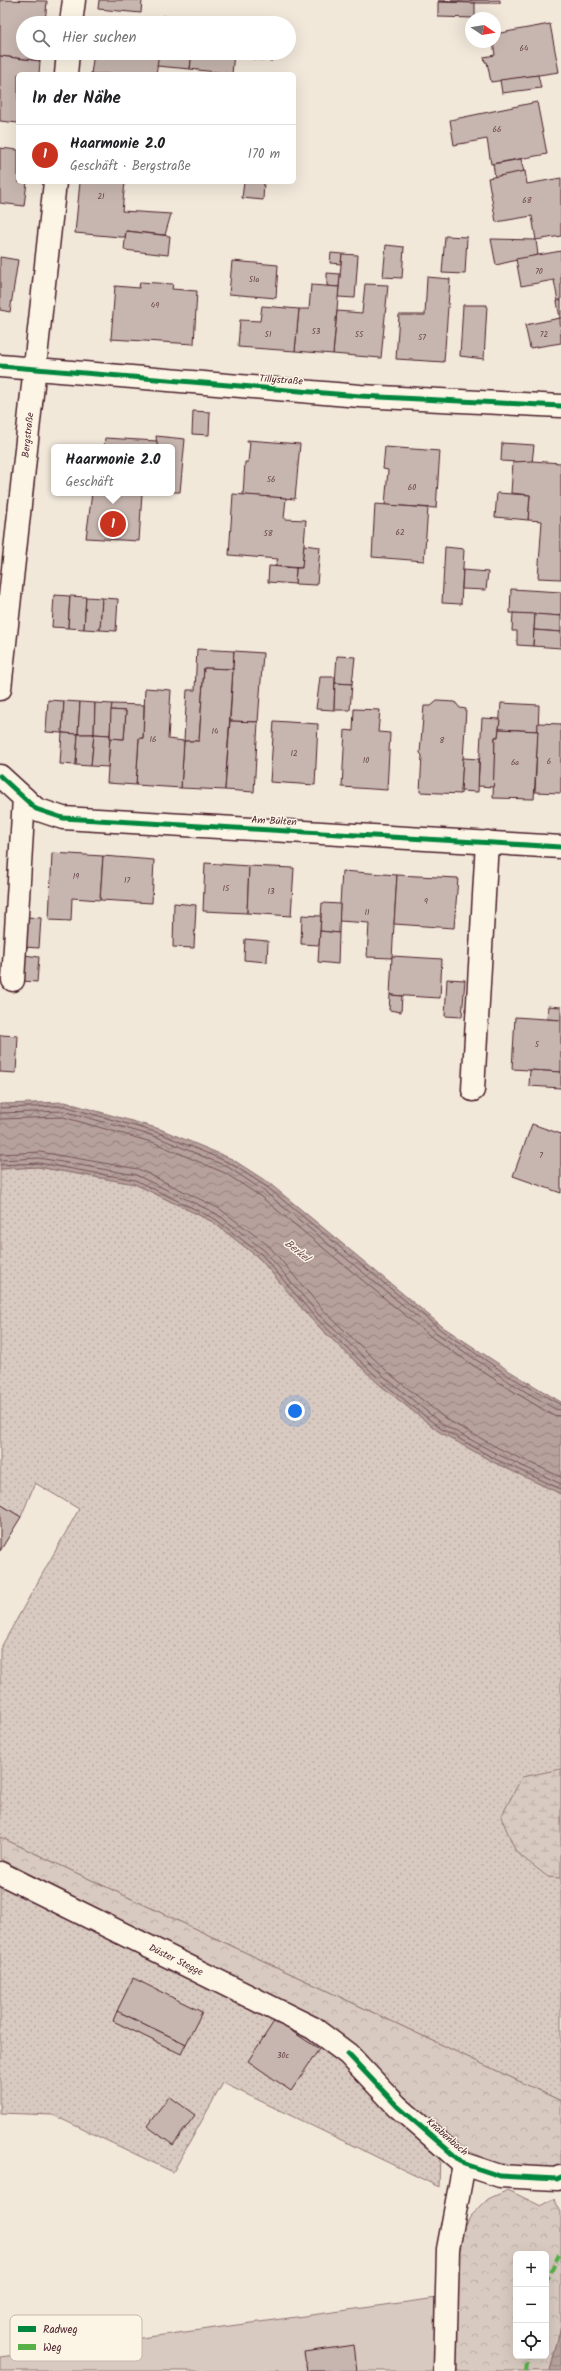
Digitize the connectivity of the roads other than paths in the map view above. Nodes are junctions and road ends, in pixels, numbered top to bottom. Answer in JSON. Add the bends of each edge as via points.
{"nodes":[{"id":1,"x":74,"y":0,"type":"edge"},
{"id":2,"x":72,"y":16,"type":"edge"},
{"id":3,"x":67,"y":60,"type":"edge"},
{"id":4,"x":66,"y":72,"type":"edge"},
{"id":5,"x":55,"y":184,"type":"edge"},
{"id":6,"x":0,"y":366,"type":"edge"},
{"id":7,"x":35,"y":370,"type":"junction"},
{"id":8,"x":561,"y":406,"type":"edge"},
{"id":9,"x":0,"y":689,"type":"edge"},
{"id":10,"x":0,"y":776,"type":"edge"},
{"id":11,"x":24,"y":798,"type":"junction"},
{"id":12,"x":487,"y":842,"type":"junction"},
{"id":13,"x":561,"y":847,"type":"edge"},
{"id":14,"x":13,"y":980,"type":"dead end"},
{"id":15,"x":473,"y":1090,"type":"dead end"},
{"id":16,"x":0,"y":1873,"type":"edge"},
{"id":17,"x":348,"y":2054,"type":"joint"},
{"id":18,"x":464,"y":2164,"type":"junction"},
{"id":19,"x":561,"y":2177,"type":"edge"},
{"id":20,"x":446,"y":2371,"type":"edge"}],
"edges":[{"from":1,"to":2,"type":"street"},
{"from":3,"to":4,"type":"street"},
{"from":5,"to":7,"type":"street","name":"Bergstraße"},
{"from":6,"to":7,"type":"street","name":"Tillystraße"},
{"from":7,"to":8,"type":"street","name":"Tillystraße","via":[[360,396]]},
{"from":7,"to":9,"type":"street","name":"Bergstraße"},
{"from":10,"to":11,"type":"street","name":"Am Bülten"},
{"from":11,"to":12,"type":"street","name":"Am Bülten","via":[[36,809],[63,818]]},
{"from":11,"to":14,"type":"street"},
{"from":12,"to":13,"type":"street","name":"Am Bülten"},
{"from":12,"to":15,"type":"street"},
{"from":16,"to":17,"type":"street","name":"Düster Stegge","via":[[275,2007],[313,2028]]},
{"from":17,"to":18,"type":"street","name":"Knabenbach","via":[[397,2106]]},
{"from":18,"to":19,"type":"street","name":"Knabenbach","via":[[500,2176],[557,2179]]},
{"from":18,"to":20,"type":"street","via":[[448,2249]]}]}
